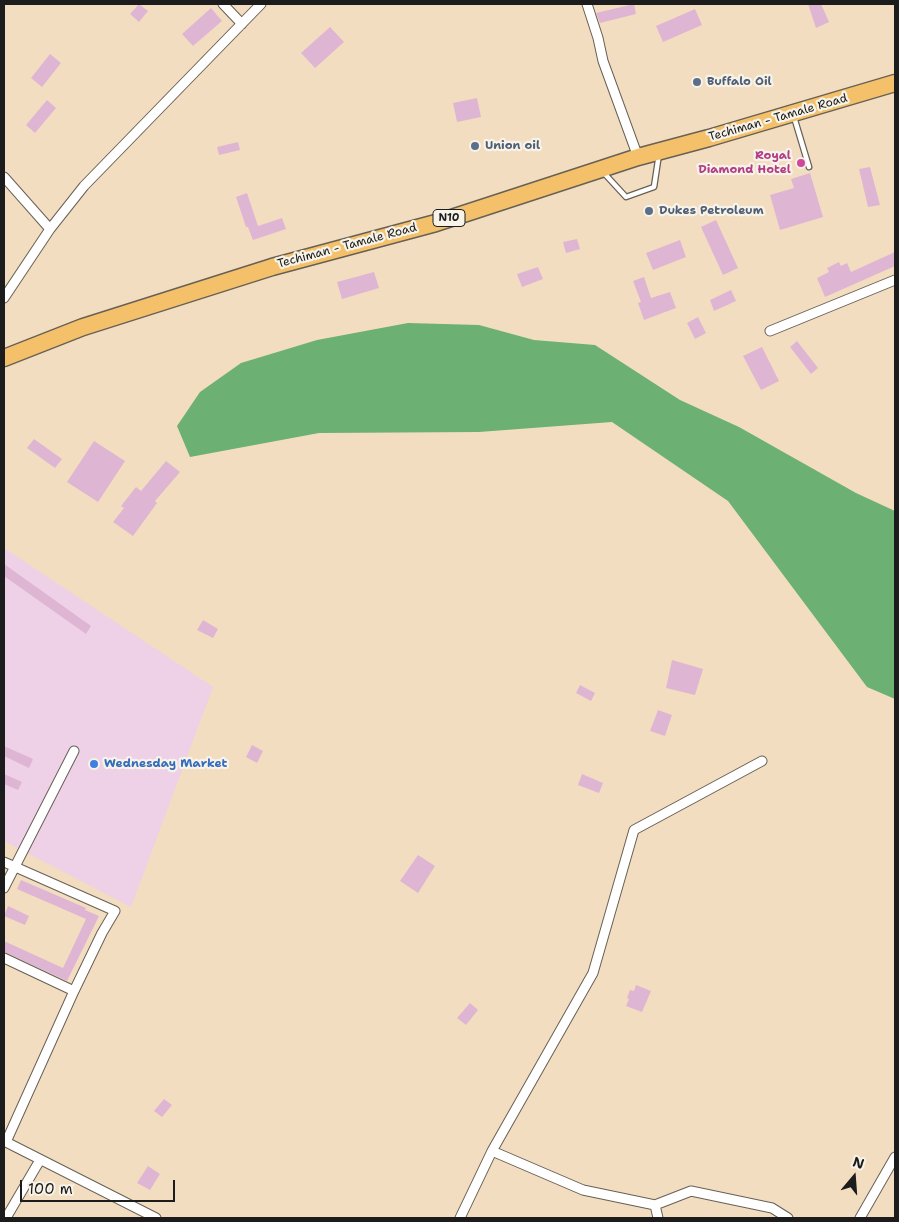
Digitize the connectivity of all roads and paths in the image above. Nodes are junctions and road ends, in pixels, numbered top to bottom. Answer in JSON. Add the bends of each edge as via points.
{"nodes":[{"id":1,"x":223,"y":4,"type":"edge"},
{"id":2,"x":261,"y":4,"type":"edge"},
{"id":3,"x":587,"y":4,"type":"edge"},
{"id":4,"x":242,"y":24,"type":"junction"},
{"id":5,"x":895,"y":83,"type":"edge"},
{"id":6,"x":792,"y":113,"type":"junction"},
{"id":7,"x":660,"y":151,"type":"junction"},
{"id":8,"x":638,"y":157,"type":"junction"},
{"id":9,"x":809,"y":167,"type":"dead end"},
{"id":10,"x":601,"y":169,"type":"junction"},
{"id":11,"x":4,"y":177,"type":"edge"},
{"id":12,"x":50,"y":229,"type":"junction"},
{"id":13,"x":895,"y":280,"type":"edge"},
{"id":14,"x":4,"y":298,"type":"edge"},
{"id":15,"x":770,"y":331,"type":"dead end"},
{"id":16,"x":4,"y":358,"type":"edge"},
{"id":17,"x":74,"y":751,"type":"dead end"},
{"id":18,"x":762,"y":761,"type":"dead end"},
{"id":19,"x":4,"y":862,"type":"edge"},
{"id":20,"x":13,"y":866,"type":"junction"},
{"id":21,"x":4,"y":888,"type":"edge"},
{"id":22,"x":4,"y":958,"type":"edge"},
{"id":23,"x":74,"y":991,"type":"junction"},
{"id":24,"x":5,"y":1141,"type":"edge"},
{"id":25,"x":492,"y":1151,"type":"junction"},
{"id":26,"x":895,"y":1157,"type":"edge"},
{"id":27,"x":40,"y":1160,"type":"junction"},
{"id":28,"x":655,"y":1205,"type":"junction"},
{"id":29,"x":6,"y":1218,"type":"edge"},
{"id":30,"x":156,"y":1218,"type":"edge"},
{"id":31,"x":460,"y":1218,"type":"edge"},
{"id":32,"x":658,"y":1218,"type":"edge"},
{"id":33,"x":788,"y":1218,"type":"edge"},
{"id":34,"x":860,"y":1218,"type":"edge"}],
"edges":[{"from":1,"to":4,"type":"street"},
{"from":2,"to":4,"type":"street"},
{"from":3,"to":8,"type":"street","via":[[603,61]]},
{"from":4,"to":12,"type":"street","via":[[84,186]]},
{"from":5,"to":6,"type":"highway","name":"Techiman - Tamale Road","number":"N10"},
{"from":6,"to":7,"type":"highway","name":"Techiman - Tamale Road","number":"N10"},
{"from":6,"to":9,"type":"lane"},
{"from":7,"to":8,"type":"highway","name":"Techiman - Tamale Road","number":"N10"},
{"from":7,"to":10,"type":"lane","via":[[654,187],[626,197]]},
{"from":8,"to":10,"type":"highway","name":"Techiman - Tamale Road","number":"N10"},
{"from":10,"to":16,"type":"highway","name":"Techiman - Tamale Road","number":"N10","via":[[436,223],[202,289],[83,327]]},
{"from":11,"to":12,"type":"street"},
{"from":12,"to":14,"type":"street"},
{"from":13,"to":15,"type":"street"},
{"from":17,"to":20,"type":"street"},
{"from":18,"to":25,"type":"street","via":[[634,830],[594,973]]},
{"from":19,"to":20,"type":"street"},
{"from":20,"to":21,"type":"street"},
{"from":20,"to":23,"type":"street","via":[[115,911]]},
{"from":22,"to":23,"type":"street"},
{"from":23,"to":24,"type":"street"},
{"from":24,"to":27,"type":"street"},
{"from":25,"to":28,"type":"street","via":[[583,1190]]},
{"from":25,"to":31,"type":"street"},
{"from":26,"to":34,"type":"street"},
{"from":27,"to":29,"type":"street"},
{"from":27,"to":30,"type":"street"},
{"from":28,"to":32,"type":"street"},
{"from":28,"to":33,"type":"street","via":[[691,1191],[772,1208]]}]}
